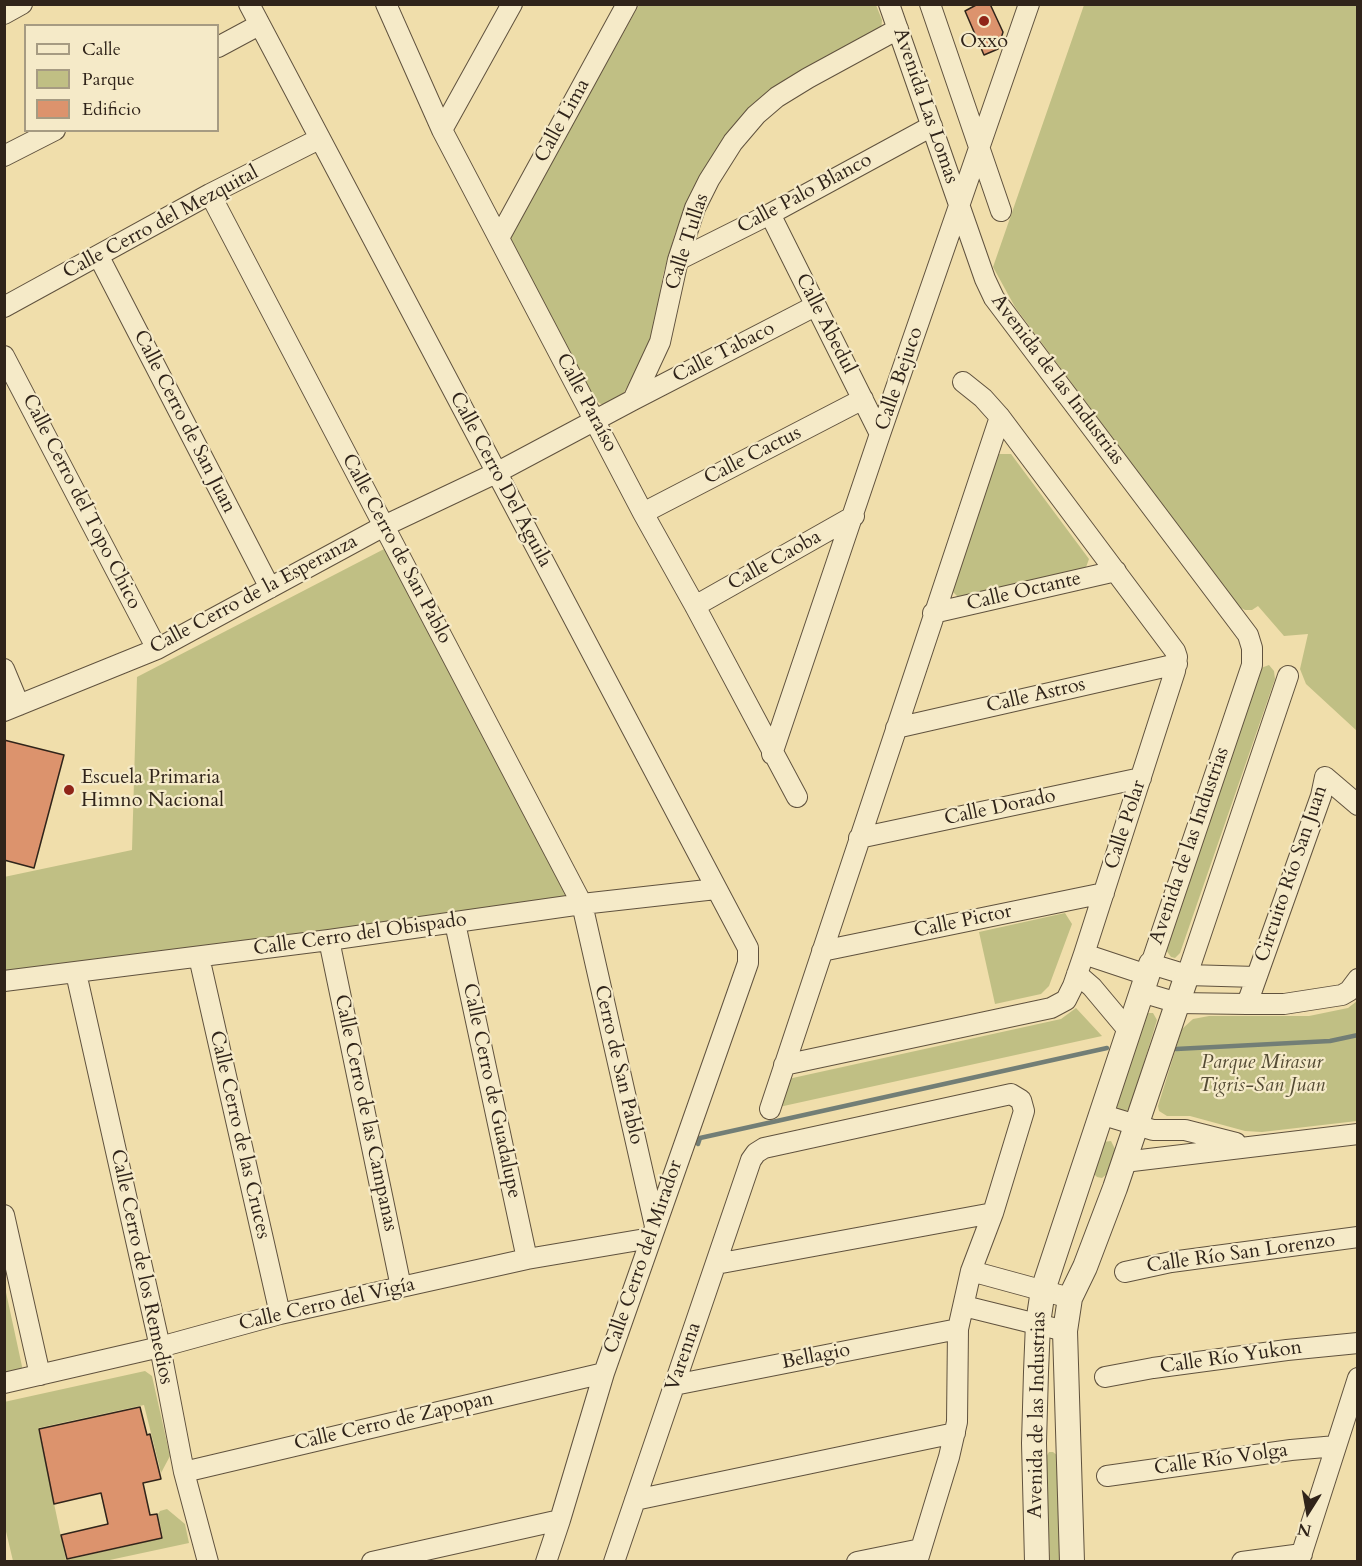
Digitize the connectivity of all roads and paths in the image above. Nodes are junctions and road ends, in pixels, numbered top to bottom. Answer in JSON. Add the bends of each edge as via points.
{"nodes":[{"id":1,"x":22,"y":4,"type":"edge"},
{"id":2,"x":249,"y":4,"type":"edge"},
{"id":3,"x":386,"y":4,"type":"edge"},
{"id":4,"x":512,"y":4,"type":"edge"},
{"id":5,"x":627,"y":4,"type":"edge"},
{"id":6,"x":889,"y":4,"type":"edge"},
{"id":7,"x":1029,"y":4,"type":"edge"},
{"id":8,"x":935,"y":7,"type":"edge"},
{"id":9,"x":4,"y":14,"type":"edge"},
{"id":10,"x":259,"y":25,"type":"junction"},
{"id":11,"x":898,"y":29,"type":"junction"},
{"id":12,"x":219,"y":46,"type":"edge"},
{"id":13,"x":932,"y":126,"type":"junction"},
{"id":14,"x":442,"y":130,"type":"junction"},
{"id":15,"x":51,"y":132,"type":"edge"},
{"id":16,"x":319,"y":140,"type":"junction"},
{"id":17,"x":980,"y":147,"type":"junction"},
{"id":18,"x":4,"y":156,"type":"edge"},
{"id":19,"x":210,"y":194,"type":"junction"},
{"id":20,"x":960,"y":207,"type":"junction"},
{"id":21,"x":1001,"y":211,"type":"dead end"},
{"id":22,"x":770,"y":214,"type":"junction"},
{"id":23,"x":499,"y":238,"type":"junction"},
{"id":24,"x":99,"y":257,"type":"junction"},
{"id":25,"x":678,"y":260,"type":"junction"},
{"id":26,"x":815,"y":306,"type":"junction"},
{"id":27,"x":4,"y":307,"type":"edge"},
{"id":28,"x":4,"y":356,"type":"edge"},
{"id":29,"x":963,"y":382,"type":"dead end"},
{"id":30,"x":863,"y":399,"type":"junction"},
{"id":31,"x":633,"y":400,"type":"junction"},
{"id":32,"x":1000,"y":417,"type":"junction"},
{"id":33,"x":595,"y":420,"type":"junction"},
{"id":34,"x":880,"y":434,"type":"junction"},
{"id":35,"x":496,"y":473,"type":"junction"},
{"id":36,"x":643,"y":513,"type":"junction"},
{"id":37,"x":854,"y":516,"type":"junction"},
{"id":38,"x":384,"y":526,"type":"junction"},
{"id":39,"x":1116,"y":572,"type":"junction"},
{"id":40,"x":270,"y":588,"type":"junction"},
{"id":41,"x":695,"y":606,"type":"junction"},
{"id":42,"x":933,"y":613,"type":"junction"},
{"id":43,"x":156,"y":649,"type":"junction"},
{"id":44,"x":1177,"y":664,"type":"junction"},
{"id":45,"x":4,"y":669,"type":"edge"},
{"id":46,"x":1288,"y":676,"type":"dead end"},
{"id":47,"x":12,"y":708,"type":"edge"},
{"id":48,"x":896,"y":728,"type":"junction"},
{"id":49,"x":772,"y":754,"type":"junction"},
{"id":50,"x":1141,"y":778,"type":"junction"},
{"id":51,"x":797,"y":797,"type":"dead end"},
{"id":52,"x":1358,"y":805,"type":"edge"},
{"id":53,"x":859,"y":838,"type":"junction"},
{"id":54,"x":716,"y":888,"type":"junction"},
{"id":55,"x":1104,"y":893,"type":"junction"},
{"id":56,"x":582,"y":904,"type":"junction"},
{"id":57,"x":455,"y":923,"type":"junction"},
{"id":58,"x":329,"y":940,"type":"junction"},
{"id":59,"x":822,"y":951,"type":"junction"},
{"id":60,"x":1084,"y":954,"type":"junction"},
{"id":61,"x":749,"y":956,"type":"joint"},
{"id":62,"x":199,"y":957,"type":"junction"},
{"id":63,"x":76,"y":973,"type":"junction"},
{"id":64,"x":1077,"y":974,"type":"junction"},
{"id":65,"x":1187,"y":975,"type":"junction"},
{"id":66,"x":1146,"y":977,"type":"junction"},
{"id":67,"x":1256,"y":977,"type":"junction"},
{"id":68,"x":1358,"y":979,"type":"edge"},
{"id":69,"x":4,"y":981,"type":"edge"},
{"id":70,"x":1178,"y":1003,"type":"junction"},
{"id":71,"x":1247,"y":1004,"type":"junction"},
{"id":72,"x":1128,"y":1030,"type":"junction"},
{"id":73,"x":784,"y":1065,"type":"junction"},
{"id":74,"x":770,"y":1109,"type":"dead end"},
{"id":75,"x":1100,"y":1114,"type":"junction"},
{"id":76,"x":1137,"y":1126,"type":"junction"},
{"id":77,"x":1358,"y":1134,"type":"edge"},
{"id":78,"x":1254,"y":1146,"type":"junction"},
{"id":79,"x":1124,"y":1162,"type":"junction"},
{"id":80,"x":1079,"y":1179,"type":"junction"},
{"id":81,"x":1115,"y":1188,"type":"junction"},
{"id":82,"x":993,"y":1213,"type":"junction"},
{"id":83,"x":4,"y":1215,"type":"edge"},
{"id":84,"x":653,"y":1232,"type":"junction"},
{"id":85,"x":1358,"y":1237,"type":"edge"},
{"id":86,"x":527,"y":1259,"type":"junction"},
{"id":87,"x":716,"y":1264,"type":"junction"},
{"id":88,"x":971,"y":1271,"type":"junction"},
{"id":89,"x":1125,"y":1272,"type":"dead end"},
{"id":90,"x":401,"y":1287,"type":"junction"},
{"id":91,"x":1043,"y":1290,"type":"junction"},
{"id":92,"x":1070,"y":1298,"type":"junction"},
{"id":93,"x":964,"y":1306,"type":"junction"},
{"id":94,"x":280,"y":1314,"type":"junction"},
{"id":95,"x":1038,"y":1323,"type":"junction"},
{"id":96,"x":958,"y":1329,"type":"junction"},
{"id":97,"x":1065,"y":1331,"type":"junction"},
{"id":98,"x":1358,"y":1343,"type":"edge"},
{"id":99,"x":160,"y":1347,"type":"junction"},
{"id":100,"x":604,"y":1373,"type":"junction"},
{"id":101,"x":40,"y":1375,"type":"junction"},
{"id":102,"x":1105,"y":1377,"type":"dead end"},
{"id":103,"x":1358,"y":1378,"type":"edge"},
{"id":104,"x":4,"y":1383,"type":"edge"},
{"id":105,"x":674,"y":1385,"type":"junction"},
{"id":106,"x":955,"y":1433,"type":"junction"},
{"id":107,"x":1034,"y":1443,"type":"junction"},
{"id":108,"x":1068,"y":1444,"type":"junction"},
{"id":109,"x":1336,"y":1446,"type":"junction"},
{"id":110,"x":184,"y":1472,"type":"junction"},
{"id":111,"x":1107,"y":1476,"type":"dead end"},
{"id":112,"x":635,"y":1500,"type":"junction"},
{"id":113,"x":560,"y":1520,"type":"junction"},
{"id":114,"x":919,"y":1555,"type":"edge"},
{"id":115,"x":1034,"y":1558,"type":"edge"},
{"id":116,"x":1301,"y":1558,"type":"edge"},
{"id":117,"x":208,"y":1562,"type":"edge"},
{"id":118,"x":372,"y":1562,"type":"edge"},
{"id":119,"x":546,"y":1562,"type":"edge"},
{"id":120,"x":614,"y":1562,"type":"edge"},
{"id":121,"x":857,"y":1562,"type":"edge"},
{"id":122,"x":1072,"y":1562,"type":"edge"},
{"id":123,"x":1242,"y":1562,"type":"edge"}],
"edges":[{"from":1,"to":9,"type":"street"},
{"from":2,"to":10,"type":"street","name":"Calle Cerro Del Águila"},
{"from":3,"to":14,"type":"street","name":"Calle Paraíso"},
{"from":4,"to":14,"type":"street"},
{"from":5,"to":23,"type":"street","name":"Calle Lima"},
{"from":6,"to":11,"type":"street","name":"Avenida Las Lomas"},
{"from":7,"to":17,"type":"street","name":"Calle Bejuco"},
{"from":8,"to":17,"type":"street","name":"Avenida Las Lomas"},
{"from":10,"to":12,"type":"street"},
{"from":10,"to":16,"type":"street","name":"Calle Cerro Del Águila"},
{"from":11,"to":13,"type":"street","name":"Avenida Las Lomas"},
{"from":11,"to":25,"type":"street","name":"Calle Tullas","via":[[808,78],[756,115],[709,180]]},
{"from":13,"to":20,"type":"street","name":"Avenida Las Lomas"},
{"from":13,"to":22,"type":"street","name":"Calle Palo Blanco"},
{"from":14,"to":23,"type":"street","name":"Calle Paraíso"},
{"from":15,"to":18,"type":"street"},
{"from":16,"to":19,"type":"street","name":"Calle Cerro del Mezquital"},
{"from":16,"to":35,"type":"street","name":"Calle Cerro Del Águila"},
{"from":17,"to":20,"type":"street","name":"Calle Bejuco"},
{"from":17,"to":21,"type":"street","name":"Avenida Las Lomas"},
{"from":19,"to":24,"type":"street","name":"Calle Cerro del Mezquital"},
{"from":19,"to":38,"type":"street","name":"Calle Cerro de San Pablo"},
{"from":20,"to":34,"type":"street","name":"Calle Bejuco"},
{"from":20,"to":66,"type":"street","name":"Avenida de las Industrias","via":[[1000,307],[1238,620],[1252,648],[1249,676]]},
{"from":22,"to":25,"type":"street","name":"Calle Palo Blanco"},
{"from":22,"to":26,"type":"street","name":"Calle Abedul"},
{"from":23,"to":33,"type":"street","name":"Calle Paraíso"},
{"from":24,"to":27,"type":"street","name":"Calle Cerro del Mezquital"},
{"from":24,"to":40,"type":"street","name":"Calle Cerro de San Juan"},
{"from":25,"to":31,"type":"street","name":"Calle Tullas","via":[[660,342]]},
{"from":26,"to":30,"type":"street","name":"Calle Abedul"},
{"from":26,"to":31,"type":"street","name":"Calle Tabaco"},
{"from":28,"to":43,"type":"street","name":"Calle Cerro del Topo Chico"},
{"from":29,"to":32,"type":"street"},
{"from":30,"to":34,"type":"street","name":"Calle Abedul"},
{"from":30,"to":36,"type":"street","name":"Calle Cactus"},
{"from":31,"to":33,"type":"street","name":"Calle Tabaco"},
{"from":32,"to":39,"type":"street"},
{"from":32,"to":42,"type":"street"},
{"from":33,"to":35,"type":"street","name":"Calle Cerro de la Esperanza"},
{"from":33,"to":36,"type":"street","name":"Calle Paraíso"},
{"from":34,"to":37,"type":"street","name":"Calle Bejuco"},
{"from":35,"to":38,"type":"street","name":"Calle Cerro de la Esperanza"},
{"from":35,"to":54,"type":"street","name":"Calle Cerro Del Águila"},
{"from":36,"to":41,"type":"street","name":"Calle Paraíso"},
{"from":37,"to":41,"type":"street","name":"Calle Caoba"},
{"from":37,"to":49,"type":"street","name":"Calle Bejuco"},
{"from":38,"to":40,"type":"street","name":"Calle Cerro de la Esperanza"},
{"from":38,"to":56,"type":"street","name":"Calle Cerro de San Pablo"},
{"from":39,"to":42,"type":"street","name":"Calle Octante"},
{"from":39,"to":44,"type":"street","via":[[1175,651]]},
{"from":40,"to":43,"type":"street","name":"Calle Cerro de la Esperanza"},
{"from":41,"to":49,"type":"street","name":"Calle Paraíso"},
{"from":42,"to":48,"type":"street"},
{"from":43,"to":47,"type":"street","name":"Calle Cerro de la Esperanza"},
{"from":44,"to":48,"type":"street","name":"Calle Astros"},
{"from":44,"to":50,"type":"street","name":"Calle Polar"},
{"from":45,"to":47,"type":"street"},
{"from":46,"to":65,"type":"street","name":"Avenida de las Industrias"},
{"from":48,"to":53,"type":"street"},
{"from":49,"to":51,"type":"street","name":"Calle Paraíso"},
{"from":50,"to":53,"type":"street","name":"Calle Dorado"},
{"from":50,"to":55,"type":"street","name":"Calle Polar"},
{"from":52,"to":67,"type":"street","name":"Circuito Río San Juan","via":[[1325,777]]},
{"from":53,"to":59,"type":"street"},
{"from":54,"to":56,"type":"street","name":"Calle Cerro del Obispado"},
{"from":54,"to":61,"type":"street","name":"Calle Cerro Del Águila"},
{"from":55,"to":59,"type":"street","name":"Calle Pictor"},
{"from":55,"to":60,"type":"street","name":"Calle Polar"},
{"from":56,"to":57,"type":"street","name":"Calle Cerro del Obispado"},
{"from":56,"to":84,"type":"street","name":"Cerro de San Pablo"},
{"from":57,"to":58,"type":"street","name":"Calle Cerro del Obispado"},
{"from":57,"to":86,"type":"street","name":"Calle Cerro de Guadalupe"},
{"from":58,"to":62,"type":"street","name":"Calle Cerro del Obispado"},
{"from":58,"to":90,"type":"street","name":"Calle Cerro de las Campanas"},
{"from":59,"to":73,"type":"street"},
{"from":60,"to":64,"type":"street","name":"Calle Polar"},
{"from":60,"to":66,"type":"street"},
{"from":61,"to":84,"type":"street","name":"Calle Cerro del Mirador"},
{"from":62,"to":63,"type":"street","name":"Calle Cerro del Obispado"},
{"from":62,"to":94,"type":"street","name":"Calle Cerro de las Cruces"},
{"from":63,"to":69,"type":"street","name":"Calle Cerro del Obispado"},
{"from":63,"to":99,"type":"street","name":"Calle Cerro de los Remedios"},
{"from":64,"to":72,"type":"street"},
{"from":64,"to":73,"type":"street","name":"Calle Polar","via":[[1066,1000],[1051,1008]]},
{"from":65,"to":66,"type":"street","name":"Circuito Río San Juan"},
{"from":65,"to":67,"type":"street","name":"Circuito Río San Juan"},
{"from":65,"to":70,"type":"street","name":"Avenida de las Industrias"},
{"from":66,"to":70,"type":"street"},
{"from":66,"to":72,"type":"street","name":"Avenida de las Industrias"},
{"from":67,"to":71,"type":"street","name":"Circuito Río San Juan"},
{"from":68,"to":71,"type":"street","via":[[1342,995],[1284,1004]]},
{"from":70,"to":71,"type":"street"},
{"from":70,"to":76,"type":"street","name":"Avenida de las Industrias"},
{"from":72,"to":75,"type":"street","name":"Avenida de las Industrias"},
{"from":73,"to":74,"type":"street"},
{"from":75,"to":76,"type":"street"},
{"from":75,"to":80,"type":"street","name":"Avenida de las Industrias"},
{"from":76,"to":78,"type":"street","via":[[1185,1130]]},
{"from":76,"to":79,"type":"street","name":"Avenida de las Industrias"},
{"from":77,"to":78,"type":"street"},
{"from":78,"to":79,"type":"street"},
{"from":79,"to":81,"type":"street","name":"Avenida de las Industrias"},
{"from":80,"to":81,"type":"street","via":[[1085,1192],[1097,1196]]},
{"from":80,"to":91,"type":"street","name":"Avenida de las Industrias"},
{"from":81,"to":92,"type":"street","name":"Avenida de las Industrias"},
{"from":82,"to":87,"type":"street"},
{"from":82,"to":87,"type":"street","name":"Varenna","via":[[1024,1111],[1021,1100],[1011,1094],[764,1148],[751,1160]]},
{"from":82,"to":88,"type":"street"},
{"from":83,"to":101,"type":"street"},
{"from":84,"to":86,"type":"street","name":"Calle Cerro del Vigía"},
{"from":84,"to":100,"type":"street","name":"Calle Cerro del Mirador"},
{"from":85,"to":89,"type":"street","name":"Calle Río San Lorenzo","via":[[1171,1262]]},
{"from":86,"to":90,"type":"street","name":"Calle Cerro del Vigía"},
{"from":87,"to":105,"type":"street","name":"Varenna"},
{"from":88,"to":91,"type":"street"},
{"from":88,"to":93,"type":"street"},
{"from":90,"to":94,"type":"street","name":"Calle Cerro del Vigía"},
{"from":91,"to":92,"type":"street"},
{"from":91,"to":95,"type":"street","name":"Avenida de las Industrias"},
{"from":92,"to":97,"type":"street","name":"Avenida de las Industrias"},
{"from":93,"to":95,"type":"street"},
{"from":93,"to":96,"type":"street"},
{"from":94,"to":99,"type":"street","name":"Calle Cerro del Vigía"},
{"from":95,"to":97,"type":"street"},
{"from":95,"to":107,"type":"street","name":"Avenida de las Industrias"},
{"from":96,"to":105,"type":"street","name":"Bellagio"},
{"from":96,"to":106,"type":"street"},
{"from":97,"to":108,"type":"street","name":"Avenida de las Industrias"},
{"from":98,"to":102,"type":"street","name":"Calle Río Yukon","via":[[1253,1354]]},
{"from":99,"to":101,"type":"street","name":"Calle Cerro del Vigía"},
{"from":99,"to":110,"type":"street","name":"Calle Cerro de los Remedios"},
{"from":100,"to":110,"type":"street","name":"Calle Cerro de Zapopan"},
{"from":100,"to":113,"type":"street","name":"Calle Cerro del Mirador"},
{"from":101,"to":104,"type":"street","name":"Calle Cerro del Vigía"},
{"from":103,"to":109,"type":"street"},
{"from":105,"to":112,"type":"street","name":"Varenna"},
{"from":106,"to":112,"type":"street"},
{"from":106,"to":114,"type":"street"},
{"from":107,"to":108,"type":"street","via":[[1043,1433],[1051,1432],[1060,1433]]},
{"from":107,"to":115,"type":"street","name":"Avenida de las Industrias"},
{"from":108,"to":122,"type":"street","name":"Avenida de las Industrias"},
{"from":109,"to":111,"type":"street","name":"Calle Río Volga"},
{"from":109,"to":116,"type":"street"},
{"from":110,"to":117,"type":"street","name":"Calle Cerro de los Remedios"},
{"from":112,"to":120,"type":"street","name":"Varenna"},
{"from":113,"to":118,"type":"street"},
{"from":113,"to":119,"type":"street","name":"Calle Cerro del Mirador"},
{"from":114,"to":121,"type":"street"},
{"from":116,"to":123,"type":"street"}]}
